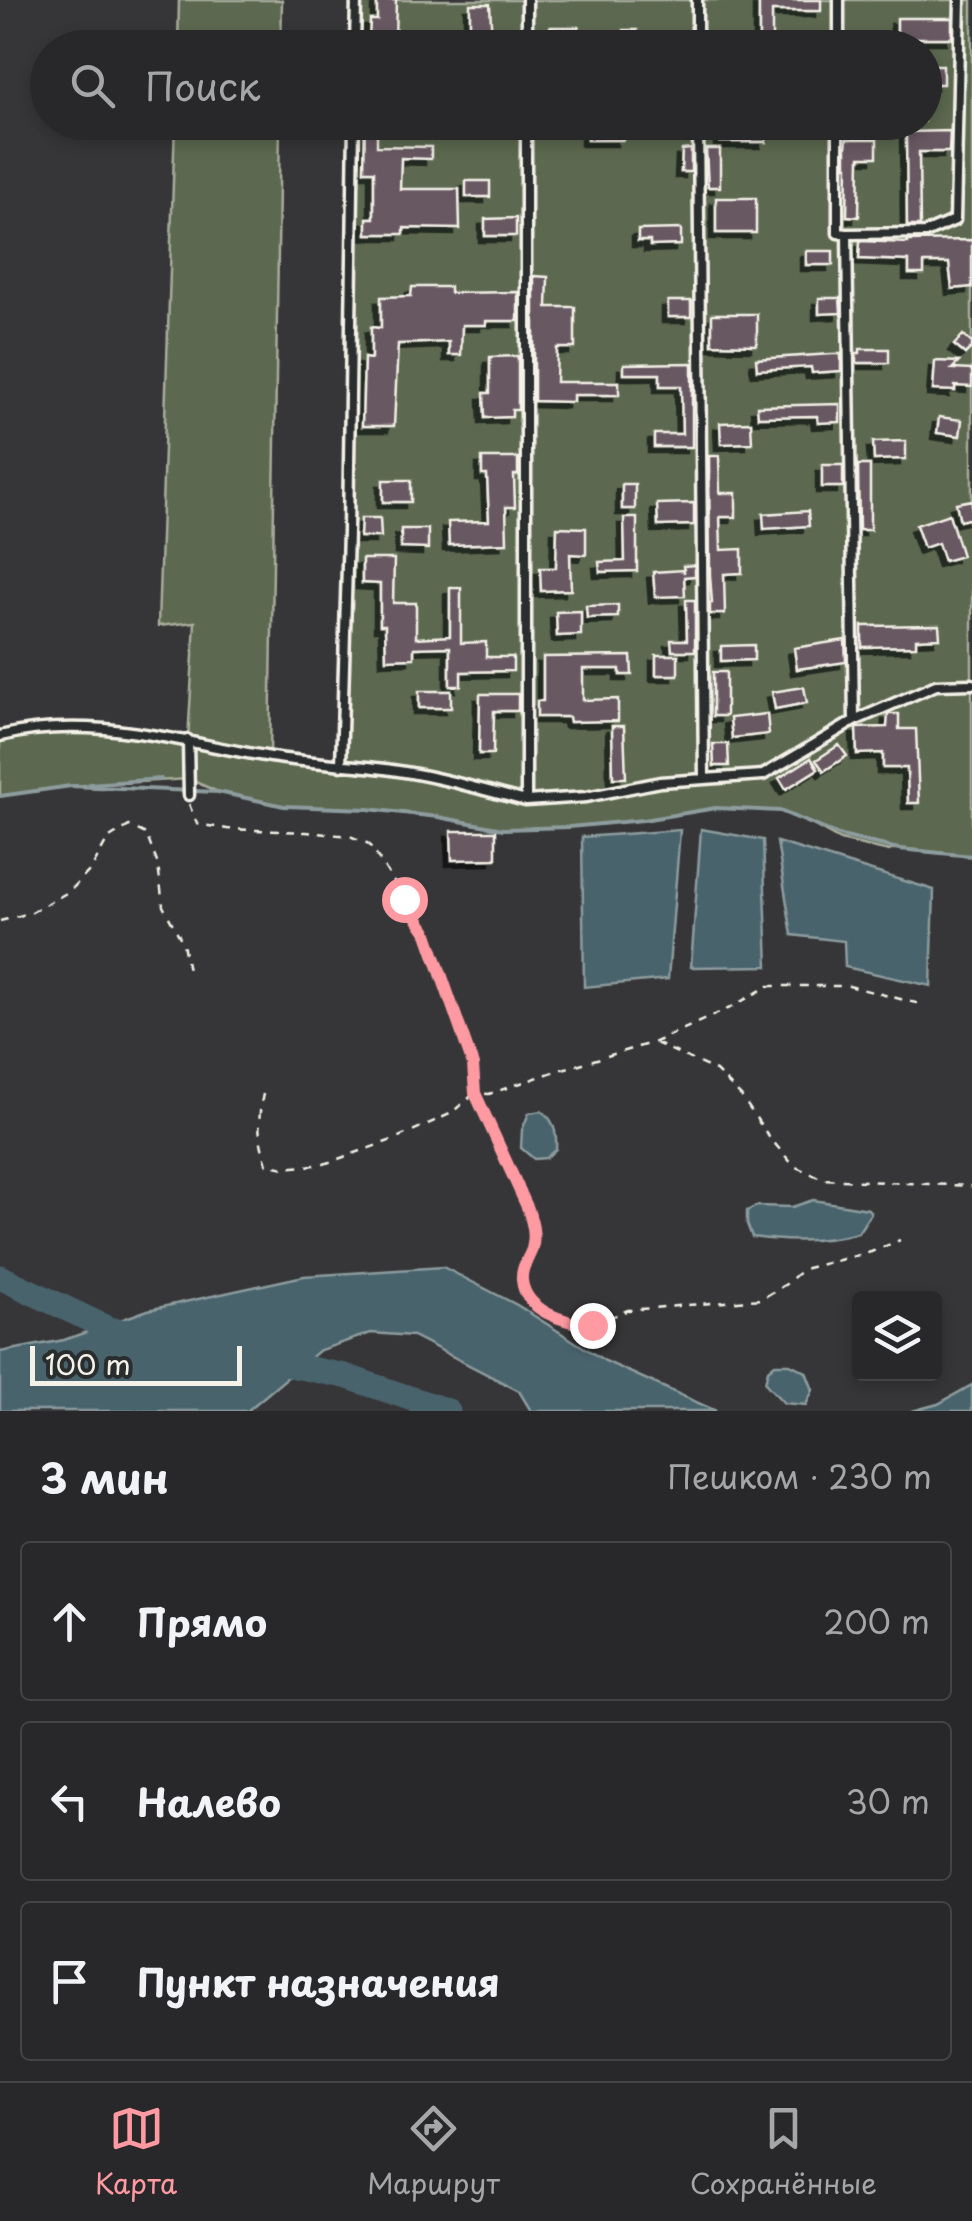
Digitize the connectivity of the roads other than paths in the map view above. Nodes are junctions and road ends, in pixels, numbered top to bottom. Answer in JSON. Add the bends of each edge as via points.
{"nodes":[{"id":1,"x":356,"y":0,"type":"edge"},
{"id":2,"x":527,"y":0,"type":"edge"},
{"id":3,"x":697,"y":0,"type":"edge"},
{"id":4,"x":839,"y":0,"type":"edge"},
{"id":5,"x":960,"y":0,"type":"edge"},
{"id":6,"x":355,"y":30,"type":"edge"},
{"id":7,"x":526,"y":30,"type":"edge"},
{"id":8,"x":697,"y":30,"type":"edge"},
{"id":9,"x":838,"y":30,"type":"edge"},
{"id":10,"x":354,"y":140,"type":"edge"},
{"id":11,"x":526,"y":140,"type":"edge"},
{"id":12,"x":698,"y":140,"type":"edge"},
{"id":13,"x":838,"y":140,"type":"edge"},
{"id":14,"x":847,"y":234,"type":"junction"},
{"id":15,"x":972,"y":684,"type":"edge"},
{"id":16,"x":854,"y":722,"type":"junction"},
{"id":17,"x":0,"y":736,"type":"edge"},
{"id":18,"x":188,"y":740,"type":"junction"},
{"id":19,"x":340,"y":766,"type":"junction"},
{"id":20,"x":704,"y":779,"type":"junction"},
{"id":21,"x":189,"y":796,"type":"road end"},
{"id":22,"x":526,"y":801,"type":"junction"}],
"edges":[{"from":1,"to":6,"type":"lane"},
{"from":2,"to":7,"type":"lane"},
{"from":3,"to":8,"type":"lane"},
{"from":4,"to":9,"type":"lane"},
{"from":5,"to":14,"type":"lane","via":[[956,220],[925,234]]},
{"from":10,"to":19,"type":"lane"},
{"from":11,"to":22,"type":"lane"},
{"from":12,"to":20,"type":"lane"},
{"from":13,"to":14,"type":"lane","via":[[838,234]]},
{"from":14,"to":16,"type":"lane"},
{"from":15,"to":16,"type":"lane","via":[[936,685]]},
{"from":16,"to":20,"type":"lane","via":[[763,775]]},
{"from":17,"to":18,"type":"lane","via":[[87,727]]},
{"from":18,"to":19,"type":"lane"},
{"from":18,"to":21,"type":"lane"},
{"from":19,"to":22,"type":"lane","via":[[445,780]]},
{"from":20,"to":22,"type":"lane"}]}
